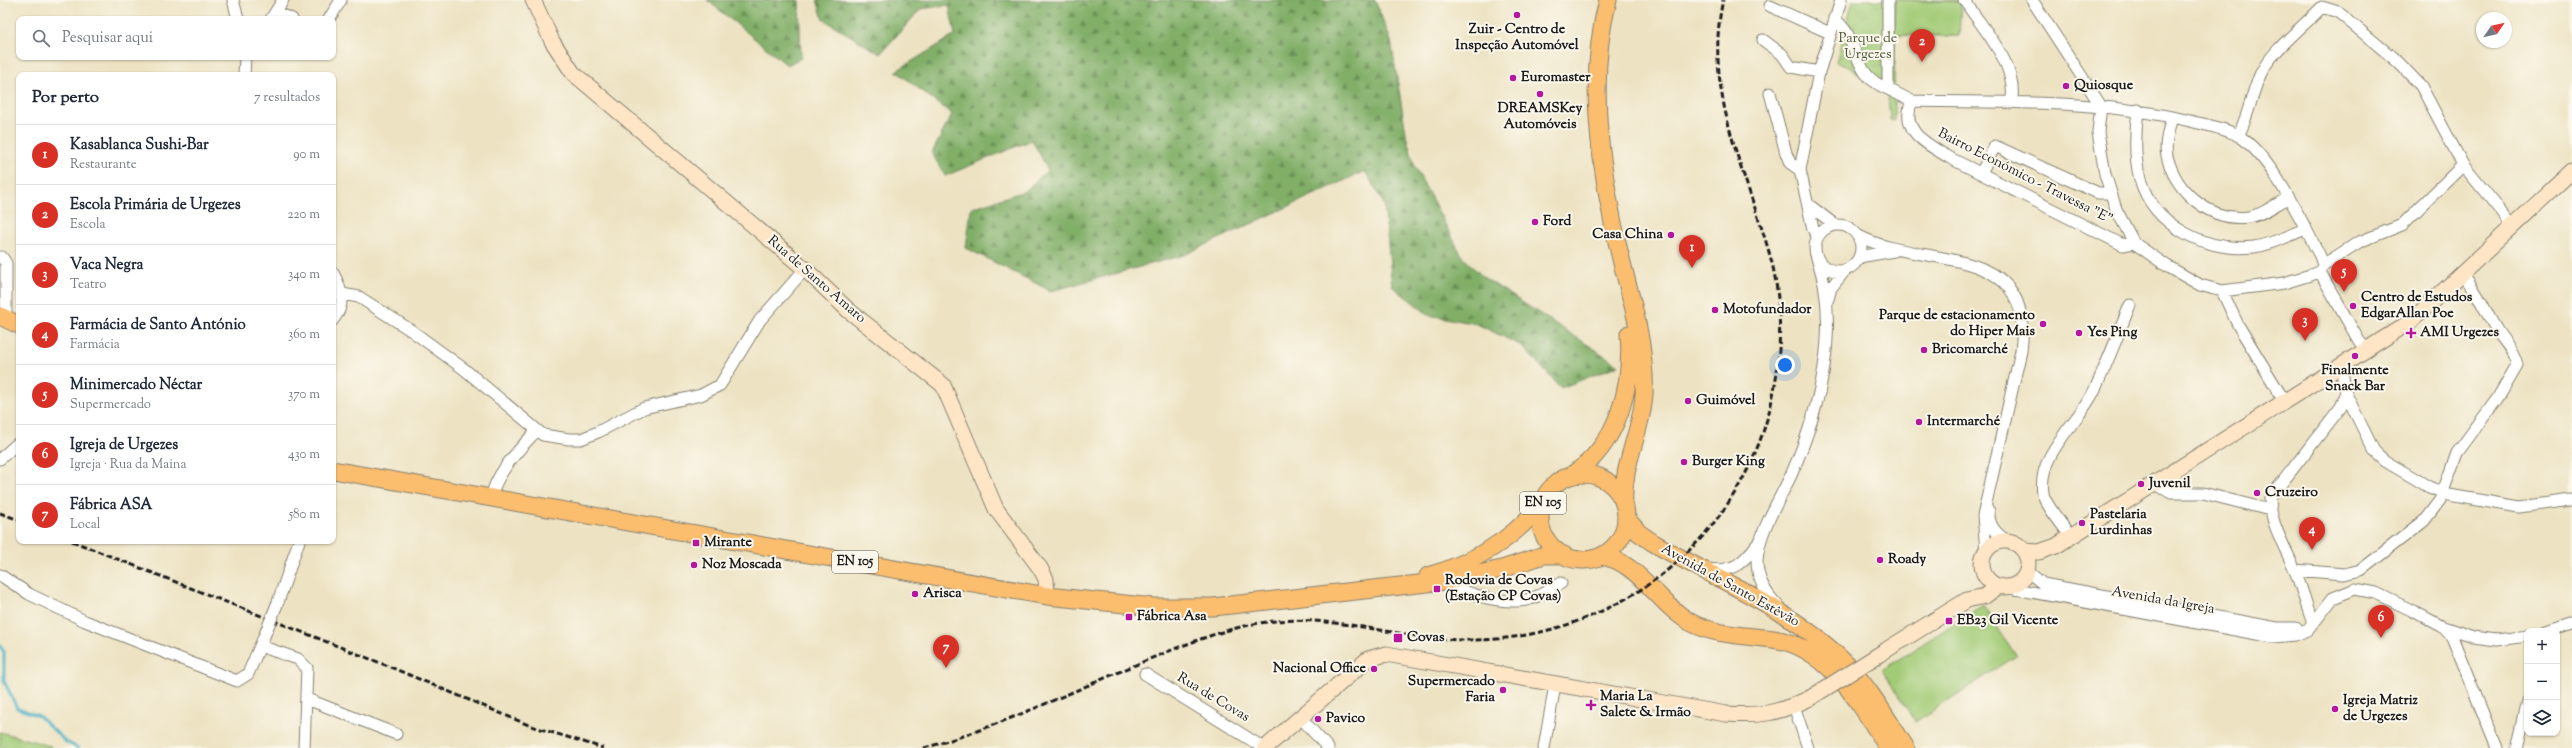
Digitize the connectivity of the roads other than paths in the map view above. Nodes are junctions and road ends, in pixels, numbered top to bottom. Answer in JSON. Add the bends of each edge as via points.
{"nodes":[{"id":1,"x":233,"y":0,"type":"edge"},
{"id":2,"x":283,"y":0,"type":"edge"},
{"id":3,"x":341,"y":0,"type":"edge"},
{"id":4,"x":533,"y":0,"type":"edge"},
{"id":5,"x":1608,"y":0,"type":"edge"},
{"id":6,"x":1841,"y":0,"type":"edge"},
{"id":7,"x":1888,"y":0,"type":"edge"},
{"id":8,"x":1964,"y":0,"type":"edge"},
{"id":9,"x":2032,"y":0,"type":"edge"},
{"id":10,"x":1770,"y":6,"type":"dead end"},
{"id":11,"x":274,"y":15,"type":"edge"},
{"id":12,"x":237,"y":16,"type":"edge"},
{"id":13,"x":331,"y":16,"type":"edge"},
{"id":14,"x":1834,"y":18,"type":"junction"},
{"id":15,"x":1830,"y":33,"type":"junction"},
{"id":16,"x":1763,"y":40,"type":"dead end"},
{"id":17,"x":245,"y":60,"type":"edge"},
{"id":18,"x":244,"y":72,"type":"edge"},
{"id":19,"x":1819,"y":72,"type":"junction"},
{"id":20,"x":1888,"y":89,"type":"junction"},
{"id":21,"x":1770,"y":93,"type":"dead end"},
{"id":22,"x":1912,"y":100,"type":"junction"},
{"id":23,"x":2011,"y":103,"type":"junction"},
{"id":24,"x":2101,"y":106,"type":"junction"},
{"id":25,"x":2138,"y":110,"type":"junction"},
{"id":26,"x":2172,"y":117,"type":"junction"},
{"id":27,"x":2238,"y":136,"type":"junction"},
{"id":28,"x":2463,"y":165,"type":"junction"},
{"id":29,"x":1800,"y":170,"type":"junction"},
{"id":30,"x":2572,"y":171,"type":"edge"},
{"id":31,"x":1981,"y":174,"type":"junction"},
{"id":32,"x":2110,"y":192,"type":"junction"},
{"id":33,"x":2288,"y":198,"type":"junction"},
{"id":34,"x":1809,"y":205,"type":"junction"},
{"id":35,"x":1836,"y":225,"type":"junction"},
{"id":36,"x":2513,"y":226,"type":"junction"},
{"id":37,"x":2305,"y":228,"type":"junction"},
{"id":38,"x":1857,"y":235,"type":"junction"},
{"id":39,"x":1818,"y":236,"type":"junction"},
{"id":40,"x":2134,"y":243,"type":"junction"},
{"id":41,"x":1900,"y":251,"type":"junction"},
{"id":42,"x":1860,"y":257,"type":"junction"},
{"id":43,"x":0,"y":258,"type":"edge"},
{"id":44,"x":1817,"y":258,"type":"junction"},
{"id":45,"x":1623,"y":266,"type":"junction"},
{"id":46,"x":805,"y":269,"type":"junction"},
{"id":47,"x":2321,"y":269,"type":"junction"},
{"id":48,"x":1846,"y":270,"type":"junction"},
{"id":49,"x":2462,"y":274,"type":"junction"},
{"id":50,"x":336,"y":280,"type":"edge"},
{"id":51,"x":2222,"y":291,"type":"junction"},
{"id":52,"x":342,"y":294,"type":"junction"},
{"id":53,"x":1827,"y":300,"type":"junction"},
{"id":54,"x":2130,"y":306,"type":"dead end"},
{"id":55,"x":336,"y":315,"type":"edge"},
{"id":56,"x":8,"y":320,"type":"edge"},
{"id":57,"x":2367,"y":350,"type":"junction"},
{"id":58,"x":2341,"y":366,"type":"junction"},
{"id":59,"x":2346,"y":394,"type":"junction"},
{"id":60,"x":2285,"y":402,"type":"junction"},
{"id":61,"x":537,"y":430,"type":"junction"},
{"id":62,"x":16,"y":445,"type":"edge"},
{"id":63,"x":0,"y":459,"type":"edge"},
{"id":64,"x":336,"y":471,"type":"edge"},
{"id":65,"x":1573,"y":474,"type":"junction"},
{"id":66,"x":2154,"y":483,"type":"junction"},
{"id":67,"x":1989,"y":491,"type":"junction"},
{"id":68,"x":2443,"y":494,"type":"junction"},
{"id":69,"x":1544,"y":497,"type":"junction"},
{"id":70,"x":491,"y":499,"type":"junction"},
{"id":71,"x":2572,"y":500,"type":"edge"},
{"id":72,"x":2270,"y":510,"type":"junction"},
{"id":73,"x":1625,"y":511,"type":"junction"},
{"id":74,"x":2071,"y":537,"type":"junction"},
{"id":75,"x":1762,"y":539,"type":"junction"},
{"id":76,"x":2007,"y":541,"type":"junction"},
{"id":77,"x":298,"y":544,"type":"edge"},
{"id":78,"x":2056,"y":546,"type":"junction"},
{"id":79,"x":1986,"y":551,"type":"junction"},
{"id":80,"x":2024,"y":551,"type":"junction"},
{"id":81,"x":1564,"y":555,"type":"junction"},
{"id":82,"x":1601,"y":556,"type":"junction"},
{"id":83,"x":1702,"y":568,"type":"junction"},
{"id":84,"x":2028,"y":568,"type":"junction"},
{"id":85,"x":2294,"y":570,"type":"junction"},
{"id":86,"x":2361,"y":570,"type":"junction"},
{"id":87,"x":1984,"y":573,"type":"junction"},
{"id":88,"x":0,"y":575,"type":"edge"},
{"id":89,"x":1445,"y":581,"type":"junction"},
{"id":90,"x":1561,"y":583,"type":"dead end"},
{"id":91,"x":2001,"y":586,"type":"junction"},
{"id":92,"x":1380,"y":589,"type":"junction"},
{"id":93,"x":2361,"y":589,"type":"junction"},
{"id":94,"x":1047,"y":596,"type":"junction"},
{"id":95,"x":1967,"y":600,"type":"junction"},
{"id":96,"x":1788,"y":616,"type":"junction"},
{"id":97,"x":2313,"y":623,"type":"junction"},
{"id":98,"x":2572,"y":623,"type":"edge"},
{"id":99,"x":2443,"y":627,"type":"junction"},
{"id":100,"x":2556,"y":628,"type":"edge"},
{"id":101,"x":2524,"y":636,"type":"edge"},
{"id":102,"x":2473,"y":637,"type":"junction"},
{"id":103,"x":262,"y":642,"type":"junction"},
{"id":104,"x":2458,"y":648,"type":"junction"},
{"id":105,"x":1145,"y":674,"type":"dead end"},
{"id":106,"x":1555,"y":685,"type":"junction"},
{"id":107,"x":307,"y":699,"type":"junction"},
{"id":108,"x":1794,"y":706,"type":"junction"},
{"id":109,"x":2524,"y":714,"type":"edge"},
{"id":110,"x":1301,"y":718,"type":"junction"},
{"id":111,"x":396,"y":734,"type":"dead end"},
{"id":112,"x":304,"y":748,"type":"edge"},
{"id":113,"x":1264,"y":748,"type":"edge"},
{"id":114,"x":1328,"y":748,"type":"edge"},
{"id":115,"x":1544,"y":748,"type":"edge"},
{"id":116,"x":1808,"y":748,"type":"edge"},
{"id":117,"x":1888,"y":748,"type":"edge"},
{"id":118,"x":1906,"y":748,"type":"edge"},
{"id":119,"x":2497,"y":748,"type":"edge"},
{"id":120,"x":2516,"y":748,"type":"edge"}],
"edges":[{"from":1,"to":12,"type":"street"},
{"from":2,"to":11,"type":"street"},
{"from":3,"to":13,"type":"street"},
{"from":4,"to":46,"type":"main road","name":"Rua de Santo Amaro","via":[[552,41],[573,73]]},
{"from":5,"to":45,"type":"main road","number":"EN 105","via":[[1599,50],[1597,99],[1607,189]]},
{"from":6,"to":14,"type":"street"},
{"from":7,"to":20,"type":"street"},
{"from":8,"to":23,"type":"street","via":[[2010,71],[2014,89]]},
{"from":9,"to":24,"type":"street"},
{"from":10,"to":15,"type":"street"},
{"from":14,"to":15,"type":"street"},
{"from":14,"to":20,"type":"street","via":[[1848,34],[1860,67],[1880,86]]},
{"from":15,"to":19,"type":"street"},
{"from":16,"to":19,"type":"street","via":[[1782,54],[1791,67]]},
{"from":17,"to":18,"type":"street"},
{"from":19,"to":29,"type":"street"},
{"from":20,"to":22,"type":"street"},
{"from":21,"to":29,"type":"street","via":[[1786,153],[1790,163]]},
{"from":22,"to":23,"type":"street"},
{"from":22,"to":31,"type":"street","name":"Bairro Económico - Travessa \"E\"","via":[[1906,113],[1912,130],[1927,144]]},
{"from":23,"to":24,"type":"street"},
{"from":24,"to":25,"type":"street"},
{"from":24,"to":32,"type":"street","via":[[2098,132]]},
{"from":25,"to":26,"type":"street"},
{"from":25,"to":37,"type":"street","via":[[2136,152],[2141,181],[2146,193],[2168,221],[2198,241],[2228,247],[2255,247]]},
{"from":26,"to":27,"type":"street","via":[[2212,126]]},
{"from":26,"to":33,"type":"street","via":[[2167,156],[2178,181],[2191,198],[2218,214],[2244,217],[2257,214]]},
{"from":27,"to":28,"type":"street","via":[[2249,115],[2260,75],[2270,58],[2322,7],[2338,12],[2398,62],[2421,86]]},
{"from":27,"to":33,"type":"street","via":[[2256,151]]},
{"from":28,"to":36,"type":"street"},
{"from":28,"to":47,"type":"street","via":[[2402,225],[2359,242]]},
{"from":29,"to":34,"type":"street"},
{"from":30,"to":36,"type":"main road"},
{"from":31,"to":32,"type":"street","via":[[1995,146],[2098,193]]},
{"from":31,"to":40,"type":"street","name":"Bairro Económico - Travessa \"E\"","via":[[2123,245]]},
{"from":32,"to":40,"type":"street","via":[[2116,210]]},
{"from":33,"to":37,"type":"street"},
{"from":34,"to":35,"type":"street"},
{"from":34,"to":39,"type":"street","via":[[1813,229]]},
{"from":35,"to":38,"type":"street","via":[[1847,226]]},
{"from":35,"to":39,"type":"street","via":[[1822,231]]},
{"from":36,"to":49,"type":"main road"},
{"from":37,"to":47,"type":"street"},
{"from":38,"to":41,"type":"street"},
{"from":38,"to":42,"type":"street"},
{"from":39,"to":44,"type":"street","via":[[1815,244]]},
{"from":40,"to":51,"type":"street","via":[[2200,285]]},
{"from":41,"to":42,"type":"street","via":[[1878,252]]},
{"from":41,"to":67,"type":"street","via":[[1968,264],[1994,272],[2004,281],[2021,310],[2024,328],[2021,351]]},
{"from":42,"to":48,"type":"street"},
{"from":43,"to":56,"type":"street","via":[[2,257],[6,263]]},
{"from":44,"to":48,"type":"street","via":[[1828,269]]},
{"from":44,"to":53,"type":"street"},
{"from":45,"to":65,"type":"main road","number":"EN 105","via":[[1631,355],[1626,393],[1612,432],[1592,458]]},
{"from":45,"to":73,"type":"main road","number":"EN 105","via":[[1640,335],[1644,382],[1642,414],[1623,484]]},
{"from":46,"to":61,"type":"street","via":[[760,320],[725,379],[712,390],[686,400],[644,408],[581,438],[554,438]]},
{"from":46,"to":94,"type":"main road","name":"Rua de Santo Amaro","via":[[848,310],[943,385],[993,502],[1008,528],[1040,568],[1046,579]]},
{"from":47,"to":51,"type":"street","via":[[2284,284]]},
{"from":47,"to":57,"type":"street","via":[[2359,341]]},
{"from":48,"to":53,"type":"street","via":[[1831,288]]},
{"from":49,"to":57,"type":"main road","via":[[2410,322]]},
{"from":49,"to":68,"type":"street","via":[[2474,287],[2499,334],[2516,357],[2517,365],[2497,399],[2457,453]]},
{"from":50,"to":52,"type":"street"},
{"from":51,"to":60,"type":"street","via":[[2238,325]]},
{"from":52,"to":55,"type":"street"},
{"from":52,"to":61,"type":"street","via":[[359,297],[406,327],[464,369]]},
{"from":53,"to":75,"type":"street","via":[[1824,357],[1815,406],[1793,471]]},
{"from":54,"to":74,"type":"street","via":[[2093,392],[2077,420],[2054,449],[2043,474],[2043,495]]},
{"from":57,"to":58,"type":"main road"},
{"from":58,"to":59,"type":"street"},
{"from":58,"to":60,"type":"main road"},
{"from":59,"to":68,"type":"street","via":[[2374,451],[2385,461]]},
{"from":59,"to":72,"type":"street","via":[[2341,407],[2270,498]]},
{"from":60,"to":66,"type":"main road"},
{"from":61,"to":70,"type":"street","via":[[500,477]]},
{"from":62,"to":63,"type":"street"},
{"from":64,"to":70,"type":"main road","number":"EN 105"},
{"from":65,"to":69,"type":"main road","number":"EN 105","via":[[1561,479]]},
{"from":65,"to":73,"type":"main road","number":"EN 105","via":[[1586,473],[1604,479],[1618,491]]},
{"from":66,"to":72,"type":"street","via":[[2171,493],[2202,493]]},
{"from":66,"to":74,"type":"main road"},
{"from":67,"to":76,"type":"street","via":[[1990,524],[1995,532]]},
{"from":67,"to":79,"type":"street","via":[[1982,516]]},
{"from":68,"to":71,"type":"street","via":[[2519,507]]},
{"from":68,"to":86,"type":"street","via":[[2424,521]]},
{"from":69,"to":81,"type":"main road","number":"EN 105","via":[[1540,517],[1545,537],[1553,548]]},
{"from":69,"to":92,"type":"main road","number":"EN 105","via":[[1530,518],[1483,553],[1438,573]]},
{"from":70,"to":94,"type":"main road","number":"EN 105"},
{"from":72,"to":85,"type":"street"},
{"from":73,"to":82,"type":"main road","number":"EN 105","via":[[1619,541]]},
{"from":73,"to":83,"type":"main road","name":"Avenida de Santo Estêvão","via":[[1639,533]]},
{"from":74,"to":78,"type":"main road"},
{"from":75,"to":83,"type":"street","via":[[1743,563],[1735,568]]},
{"from":75,"to":96,"type":"street","via":[[1757,564],[1761,580],[1767,593]]},
{"from":76,"to":79,"type":"main road","via":[[1999,542]]},
{"from":76,"to":80,"type":"main road"},
{"from":77,"to":103,"type":"street","bridge":true},
{"from":78,"to":80,"type":"main road","via":[[2039,552]]},
{"from":78,"to":84,"type":"main road"},
{"from":79,"to":87,"type":"main road","via":[[1982,566]]},
{"from":80,"to":84,"type":"main road"},
{"from":81,"to":82,"type":"main road","number":"EN 105","via":[[1589,560]]},
{"from":81,"to":89,"type":"main road","number":"EN 105","via":[[1544,555],[1502,569]]},
{"from":82,"to":117,"type":"main road","name":"Avenida de Santo Estêvão","via":[[1613,557],[1632,569],[1667,605],[1690,622],[1714,631],[1774,639],[1808,650],[1850,692]]},
{"from":83,"to":96,"type":"main road","name":"Avenida de Santo Estêvão"},
{"from":84,"to":91,"type":"main road","via":[[2018,583]]},
{"from":84,"to":97,"type":"street","name":"Avenida da Igreja","via":[[2043,584],[2277,628],[2293,629]]},
{"from":85,"to":86,"type":"street","via":[[2344,574]]},
{"from":85,"to":97,"type":"street"},
{"from":86,"to":93,"type":"street"},
{"from":87,"to":91,"type":"main road","via":[[1988,579]]},
{"from":87,"to":95,"type":"main road"},
{"from":88,"to":103,"type":"street","via":[[29,594],[85,621],[237,681],[248,674]]},
{"from":89,"to":90,"type":"street","via":[[1456,589],[1520,602],[1545,593]]},
{"from":89,"to":92,"type":"main road","number":"EN 105"},
{"from":91,"to":95,"type":"main road","via":[[1985,596]]},
{"from":91,"to":97,"type":"street","name":"Avenida da Igreja","via":[[2272,637],[2302,633]]},
{"from":92,"to":94,"type":"main road","number":"EN 105","via":[[1186,608]]},
{"from":93,"to":97,"type":"street","name":"Avenida da Igreja","via":[[2340,594],[2328,603]]},
{"from":93,"to":99,"type":"street","via":[[2381,595]]},
{"from":95,"to":108,"type":"main road","bridge":true},
{"from":96,"to":118,"type":"main road","name":"Avenida de Santo Estêvão","via":[[1844,662],[1863,684]]},
{"from":98,"to":100,"type":"street"},
{"from":99,"to":102,"type":"street"},
{"from":99,"to":104,"type":"street"},
{"from":101,"to":102,"type":"street","via":[[2497,640]]},
{"from":102,"to":104,"type":"street"},
{"from":103,"to":107,"type":"street","via":[[305,664],[308,672]]},
{"from":104,"to":119,"type":"street"},
{"from":105,"to":113,"type":"street","name":"Rua de Covas"},
{"from":106,"to":108,"type":"main road","via":[[1726,714],[1760,716]]},
{"from":106,"to":110,"type":"main road","via":[[1386,654],[1368,659]]},
{"from":106,"to":115,"type":"street"},
{"from":107,"to":111,"type":"street"},
{"from":107,"to":112,"type":"street"},
{"from":108,"to":116,"type":"street"},
{"from":109,"to":120,"type":"street"},
{"from":110,"to":113,"type":"main road"},
{"from":110,"to":114,"type":"street"}]}
